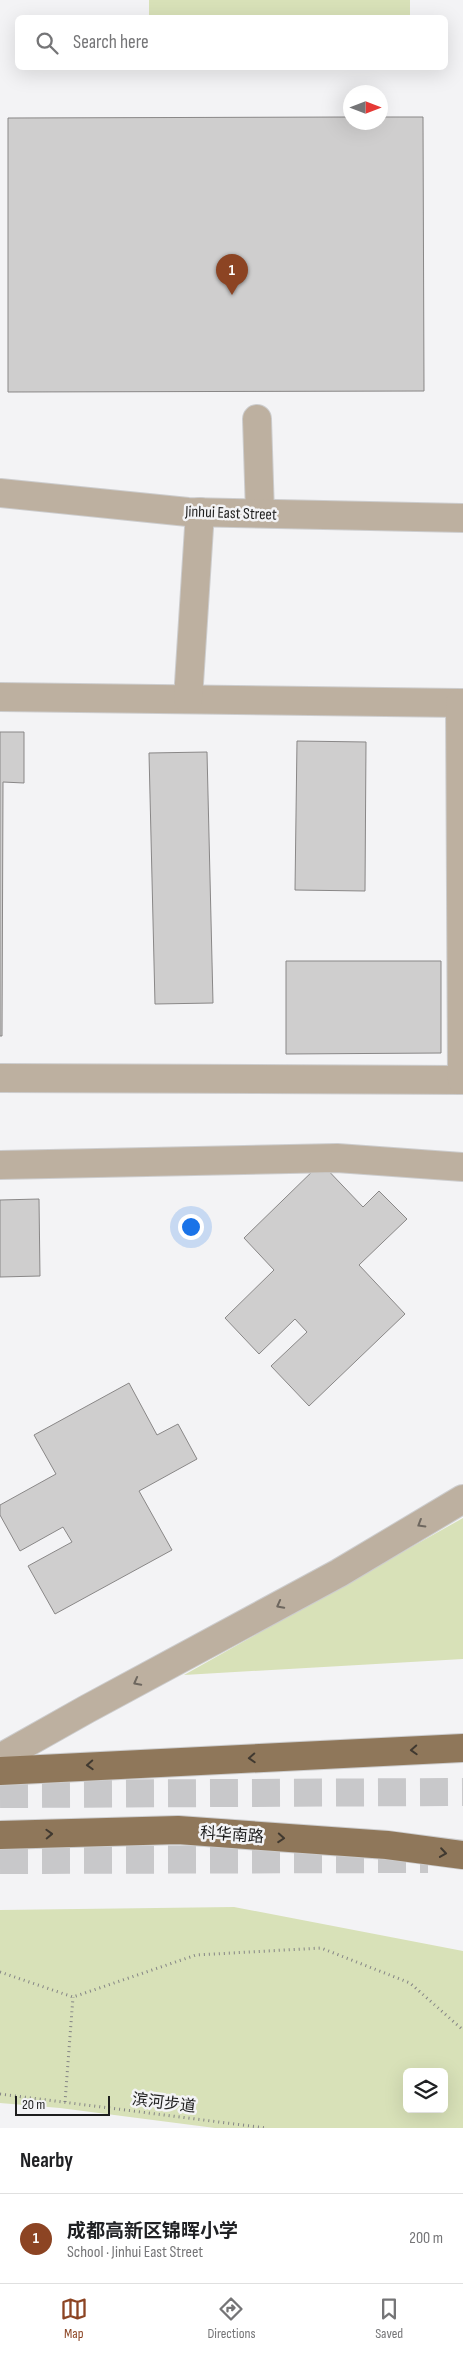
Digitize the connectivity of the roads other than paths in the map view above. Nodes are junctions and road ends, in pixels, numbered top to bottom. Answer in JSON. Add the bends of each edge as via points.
{"nodes":[{"id":1,"x":257,"y":420,"type":"dead end"},
{"id":2,"x":0,"y":493,"type":"edge"},
{"id":3,"x":200,"y":512,"type":"junction"},
{"id":4,"x":260,"y":513,"type":"junction"},
{"id":5,"x":463,"y":518,"type":"edge"},
{"id":6,"x":0,"y":697,"type":"edge"},
{"id":7,"x":188,"y":699,"type":"junction"},
{"id":8,"x":462,"y":703,"type":"edge"},
{"id":9,"x":0,"y":1078,"type":"edge"},
{"id":10,"x":462,"y":1080,"type":"edge"},
{"id":11,"x":0,"y":1165,"type":"edge"},
{"id":12,"x":463,"y":1168,"type":"edge"},
{"id":13,"x":463,"y":1500,"type":"edge"},
{"id":14,"x":463,"y":1748,"type":"edge"},
{"id":15,"x":0,"y":1758,"type":"edge"},
{"id":16,"x":0,"y":1771,"type":"edge"},
{"id":17,"x":0,"y":1835,"type":"edge"},
{"id":18,"x":463,"y":1855,"type":"edge"}],
"edges":[{"from":1,"to":4,"type":"street"},
{"from":2,"to":3,"type":"street","name":"Jinhui East Street"},
{"from":3,"to":4,"type":"street","name":"Jinhui East Street"},
{"from":3,"to":7,"type":"street"},
{"from":4,"to":5,"type":"street","name":"Jinhui East Street"},
{"from":6,"to":7,"type":"street"},
{"from":7,"to":8,"type":"street"},
{"from":8,"to":10,"type":"street"},
{"from":9,"to":10,"type":"street"},
{"from":11,"to":12,"type":"street","via":[[337,1158]]},
{"from":13,"to":15,"type":"street","one_way":true,"via":[[339,1573]]},
{"from":14,"to":16,"type":"main road","one_way":true},
{"from":17,"to":18,"type":"main road","name":"科华南路","one_way":true,"via":[[178,1830],[387,1845]]}]}
